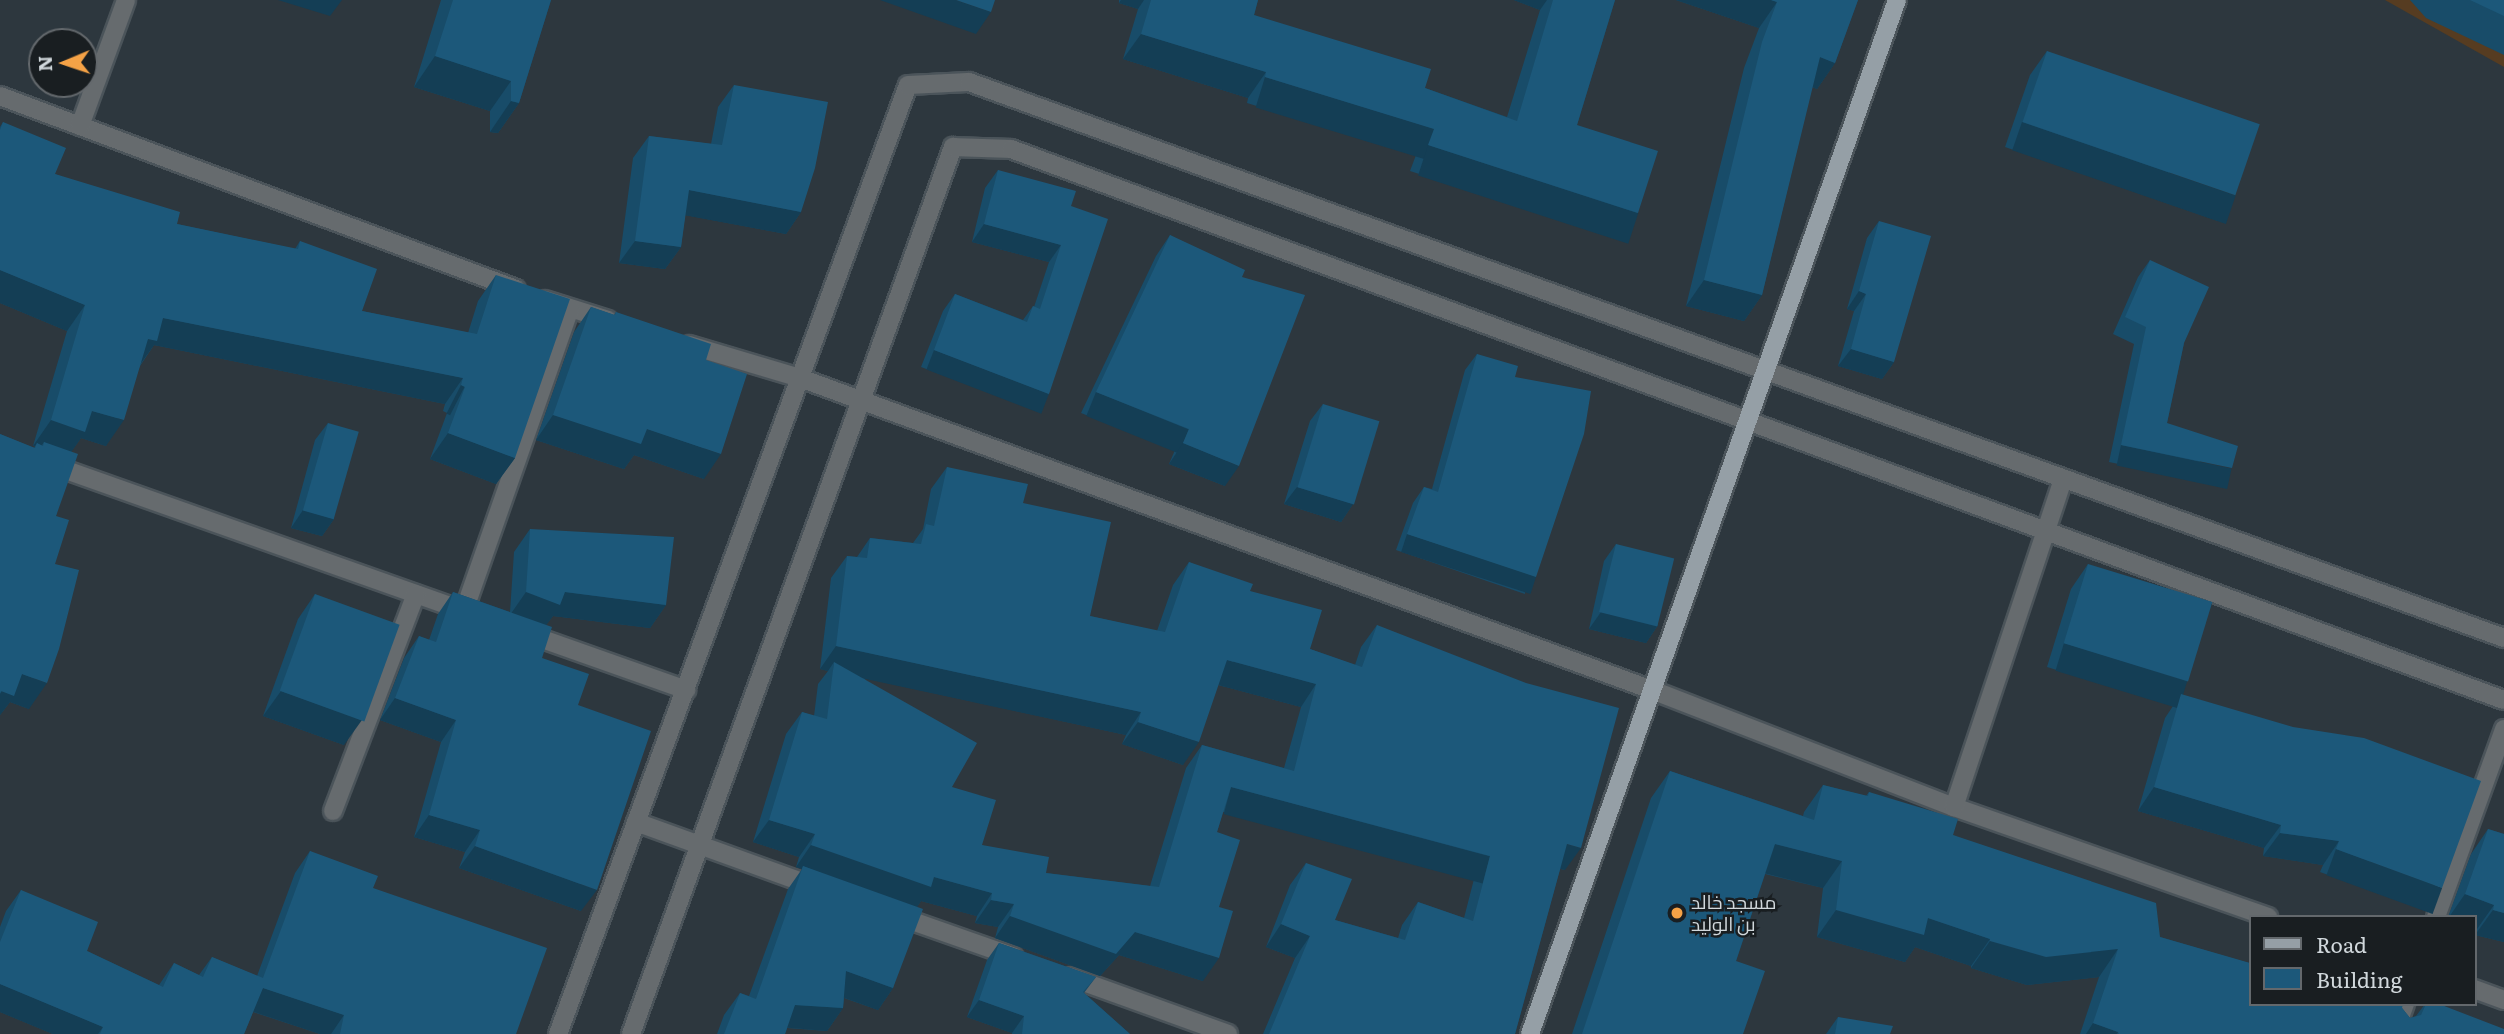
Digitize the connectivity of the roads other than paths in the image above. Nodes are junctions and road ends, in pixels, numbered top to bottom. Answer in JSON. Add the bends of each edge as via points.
{"nodes":[{"id":1,"x":126,"y":0,"type":"edge"},
{"id":2,"x":1897,"y":0,"type":"edge"},
{"id":3,"x":0,"y":96,"type":"edge"},
{"id":4,"x":80,"y":126,"type":"junction"},
{"id":5,"x":570,"y":309,"type":"junction"},
{"id":6,"x":621,"y":324,"type":"edge"},
{"id":7,"x":672,"y":340,"type":"edge"},
{"id":8,"x":1765,"y":371,"type":"junction"},
{"id":9,"x":800,"y":378,"type":"junction"},
{"id":10,"x":861,"y":401,"type":"junction"},
{"id":11,"x":1747,"y":419,"type":"junction"},
{"id":12,"x":26,"y":455,"type":"edge"},
{"id":13,"x":2063,"y":479,"type":"junction"},
{"id":14,"x":2046,"y":530,"type":"junction"},
{"id":15,"x":416,"y":594,"type":"junction"},
{"id":16,"x":516,"y":629,"type":"edge"},
{"id":17,"x":2504,"y":638,"type":"edge"},
{"id":18,"x":686,"y":690,"type":"junction"},
{"id":19,"x":1652,"y":690,"type":"junction"},
{"id":20,"x":2504,"y":700,"type":"edge"},
{"id":21,"x":2504,"y":729,"type":"edge"},
{"id":22,"x":1954,"y":807,"type":"junction"},
{"id":23,"x":333,"y":811,"type":"dead end"},
{"id":24,"x":636,"y":822,"type":"junction"},
{"id":25,"x":700,"y":845,"type":"junction"},
{"id":26,"x":829,"y":891,"type":"edge"},
{"id":27,"x":880,"y":909,"type":"edge"},
{"id":28,"x":2262,"y":915,"type":"edge"},
{"id":29,"x":2438,"y":915,"type":"edge"},
{"id":30,"x":2476,"y":990,"type":"edge"},
{"id":31,"x":2504,"y":1000,"type":"edge"},
{"id":32,"x":2404,"y":1006,"type":"edge"},
{"id":33,"x":558,"y":1034,"type":"edge"},
{"id":34,"x":631,"y":1034,"type":"edge"},
{"id":35,"x":1228,"y":1034,"type":"edge"},
{"id":36,"x":1530,"y":1034,"type":"edge"},
{"id":37,"x":2394,"y":1034,"type":"edge"}],
"edges":[{"from":1,"to":4,"type":"street"},
{"from":2,"to":8,"type":"main road"},
{"from":3,"to":4,"type":"street"},
{"from":4,"to":5,"type":"street"},
{"from":5,"to":6,"type":"street"},
{"from":5,"to":15,"type":"street","via":[[470,613]]},
{"from":7,"to":9,"type":"street"},
{"from":8,"to":9,"type":"street","via":[[969,82],[908,85]]},
{"from":8,"to":11,"type":"main road"},
{"from":8,"to":13,"type":"street"},
{"from":9,"to":10,"type":"street"},
{"from":9,"to":18,"type":"street"},
{"from":10,"to":11,"type":"street","via":[[953,147],[1011,149]]},
{"from":10,"to":19,"type":"street"},
{"from":10,"to":25,"type":"street"},
{"from":11,"to":14,"type":"street"},
{"from":11,"to":19,"type":"main road"},
{"from":12,"to":15,"type":"street"},
{"from":13,"to":14,"type":"street"},
{"from":13,"to":17,"type":"street"},
{"from":14,"to":20,"type":"street"},
{"from":14,"to":22,"type":"street"},
{"from":15,"to":23,"type":"street"},
{"from":16,"to":18,"type":"street"},
{"from":18,"to":24,"type":"street"},
{"from":19,"to":22,"type":"street"},
{"from":19,"to":36,"type":"main road"},
{"from":21,"to":29,"type":"street"},
{"from":22,"to":28,"type":"street"},
{"from":24,"to":25,"type":"street"},
{"from":24,"to":33,"type":"street"},
{"from":25,"to":26,"type":"street"},
{"from":25,"to":34,"type":"street"},
{"from":27,"to":35,"type":"street"},
{"from":30,"to":31,"type":"street"},
{"from":32,"to":37,"type":"street"}]}
